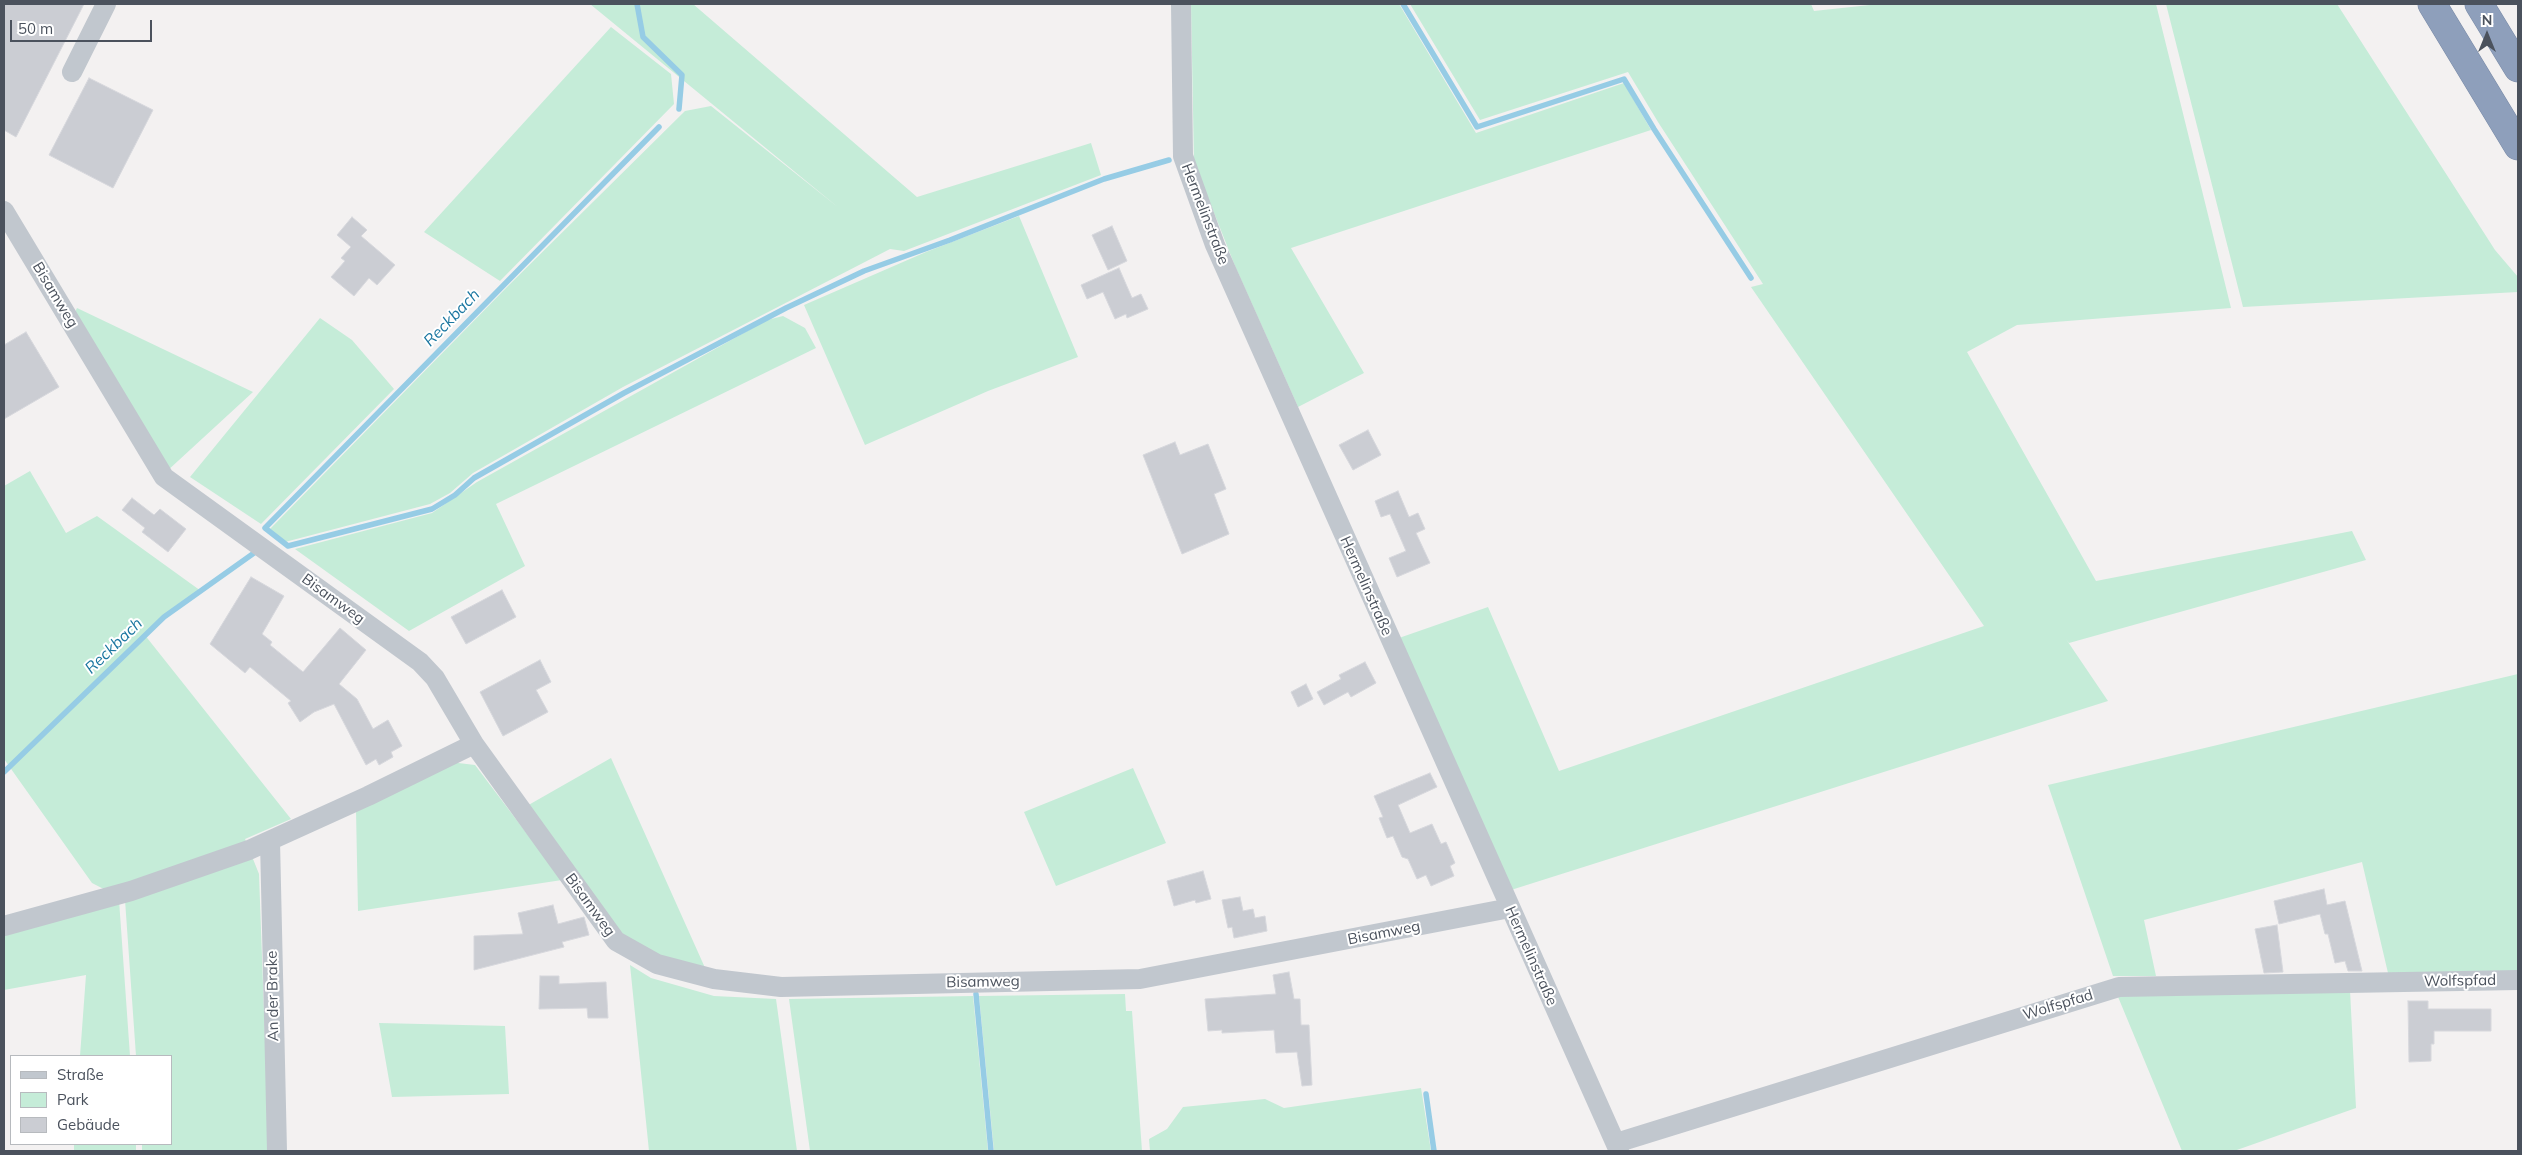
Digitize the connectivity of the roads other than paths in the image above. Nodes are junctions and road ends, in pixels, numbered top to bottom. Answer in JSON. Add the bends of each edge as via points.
{"nodes":[{"id":1,"x":106,"y":4,"type":"edge"},
{"id":2,"x":1181,"y":4,"type":"edge"},
{"id":3,"x":2432,"y":4,"type":"edge"},
{"id":4,"x":2479,"y":4,"type":"edge"},
{"id":5,"x":2518,"y":68,"type":"edge"},
{"id":6,"x":72,"y":72,"type":"dead end"},
{"id":7,"x":2518,"y":146,"type":"edge"},
{"id":8,"x":4,"y":211,"type":"edge"},
{"id":9,"x":474,"y":744,"type":"junction"},
{"id":10,"x":270,"y":841,"type":"junction"},
{"id":11,"x":1510,"y":908,"type":"junction"},
{"id":12,"x":4,"y":926,"type":"edge"},
{"id":13,"x":2518,"y":980,"type":"edge"},
{"id":14,"x":1617,"y":1147,"type":"edge"},
{"id":15,"x":277,"y":1151,"type":"edge"}],
"edges":[{"from":1,"to":6,"type":"street"},
{"from":2,"to":11,"type":"street","name":"Hermelinstraße","via":[[1183,156],[1215,245]]},
{"from":3,"to":7,"type":"highway"},
{"from":4,"to":5,"type":"highway"},
{"from":8,"to":9,"type":"street","name":"Bisamweg","via":[[164,477],[420,662],[435,678]]},
{"from":9,"to":10,"type":"street"},
{"from":9,"to":11,"type":"street","name":"Bisamweg","via":[[616,941],[657,964],[714,979],[781,986],[1140,979]]},
{"from":10,"to":12,"type":"street","via":[[181,875]]},
{"from":10,"to":15,"type":"street","name":"An der Brake"},
{"from":11,"to":14,"type":"street","name":"Hermelinstraße"},
{"from":13,"to":14,"type":"street","name":"Wolfspfad","via":[[2119,987]]}]}
